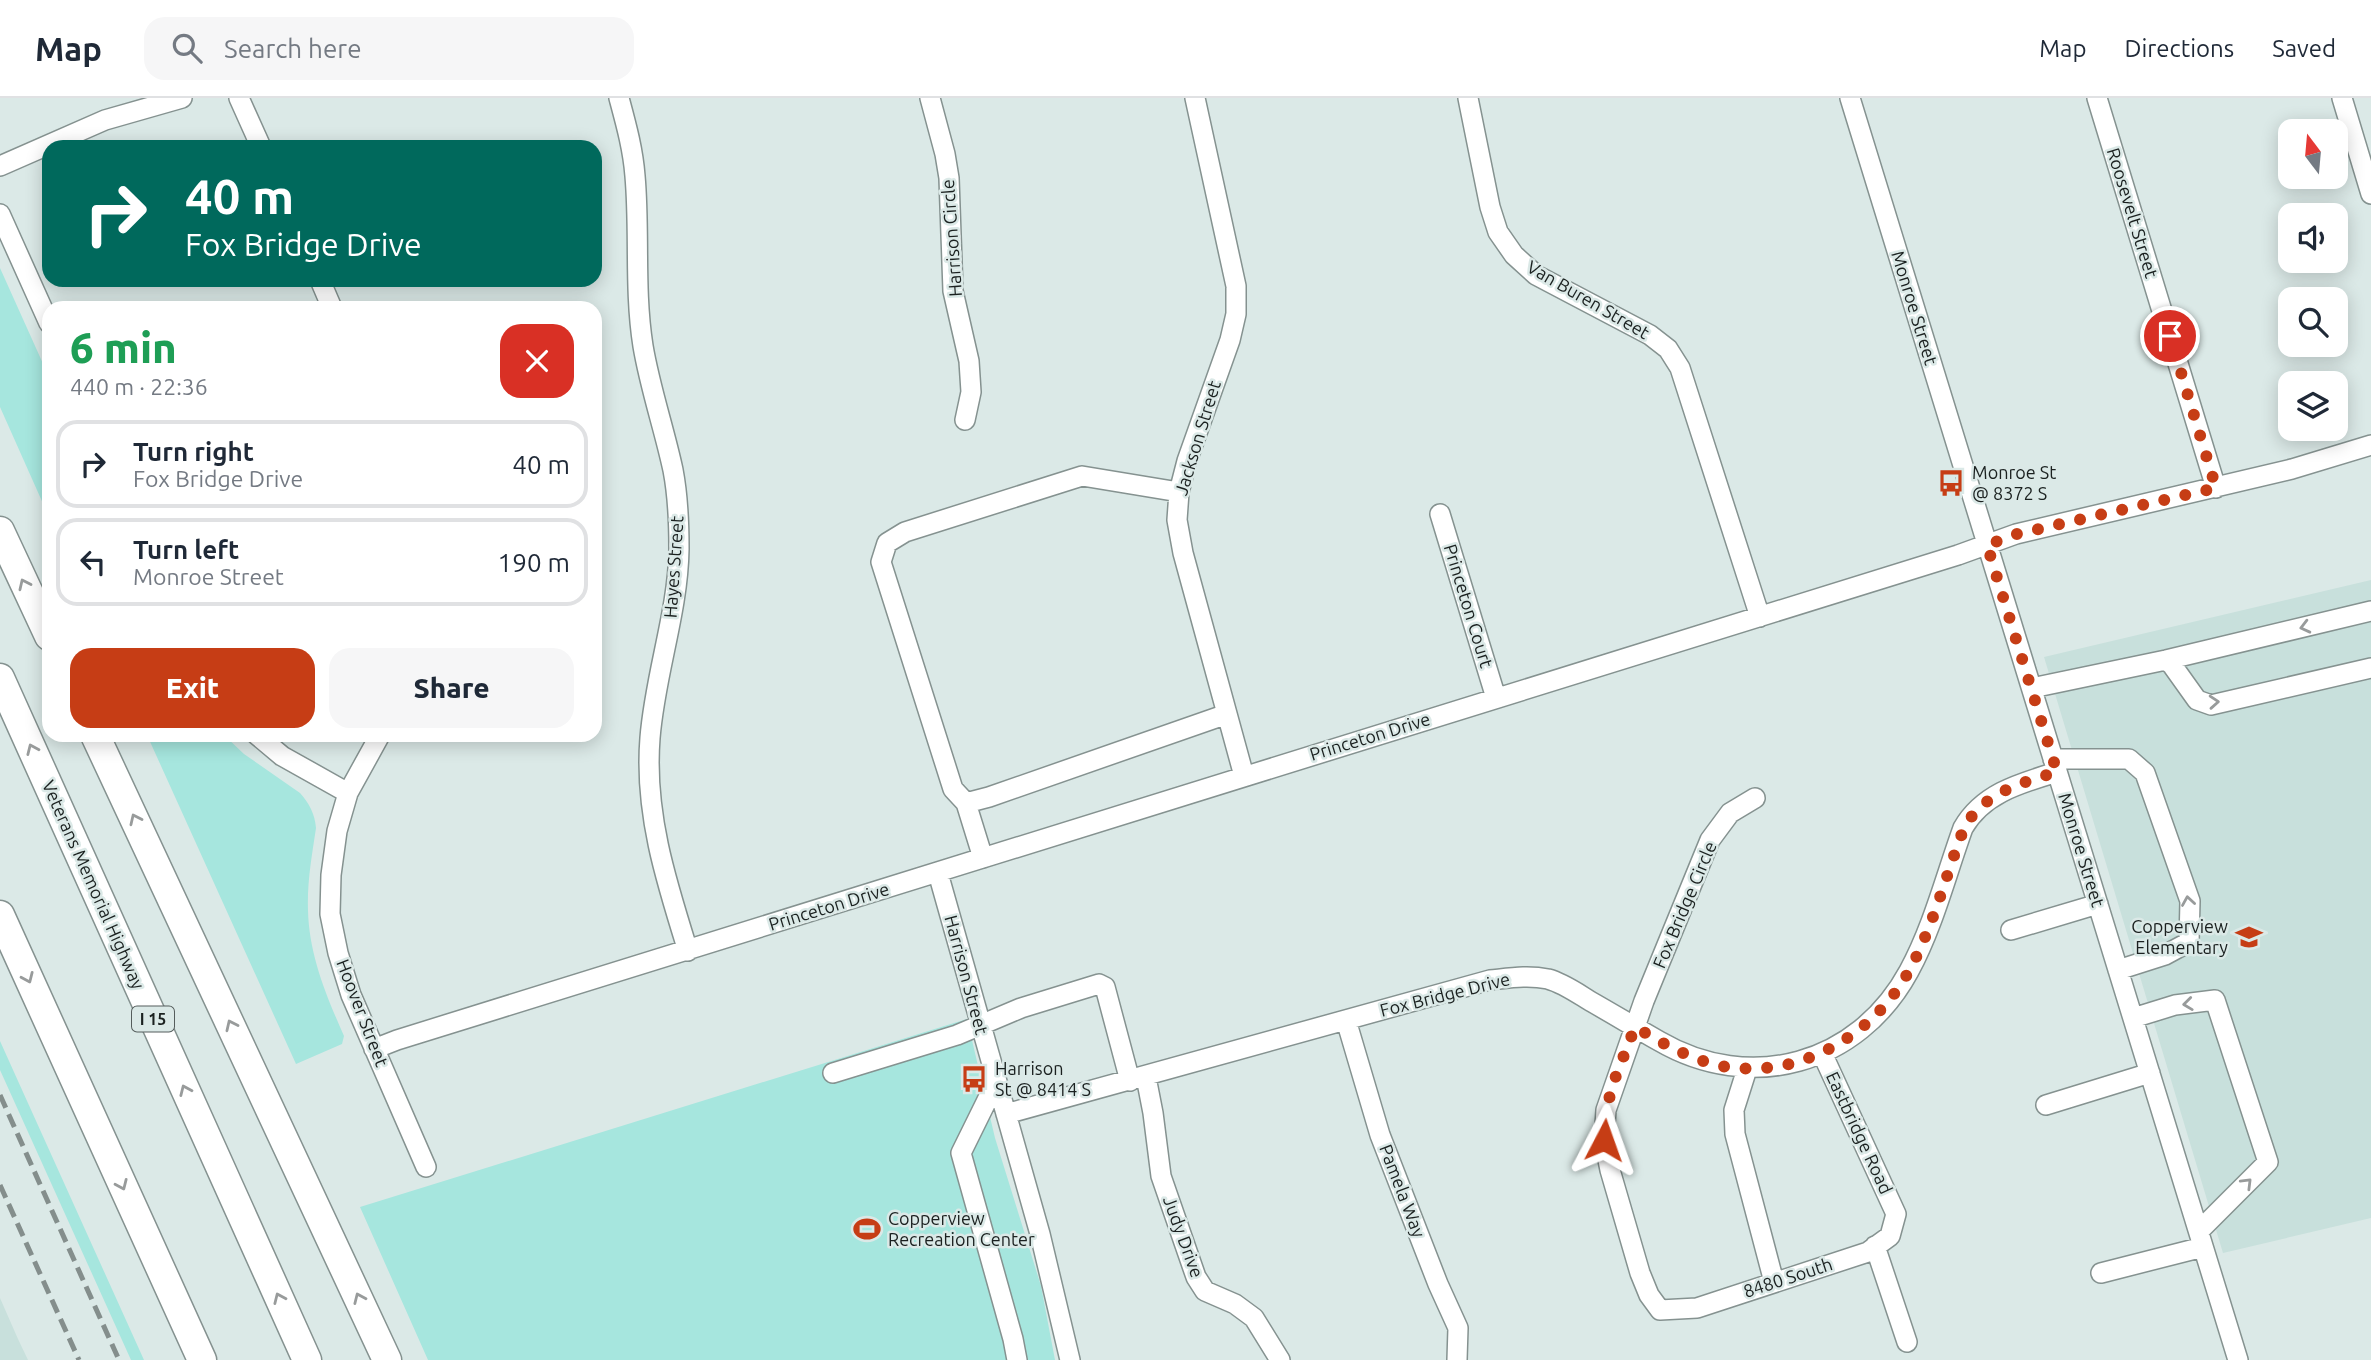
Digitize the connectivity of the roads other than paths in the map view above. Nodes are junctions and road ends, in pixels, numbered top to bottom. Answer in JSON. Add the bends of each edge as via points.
{"nodes":[{"id":1,"x":182,"y":98,"type":"edge"},
{"id":2,"x":239,"y":98,"type":"edge"},
{"id":3,"x":619,"y":98,"type":"edge"},
{"id":4,"x":930,"y":98,"type":"edge"},
{"id":5,"x":1195,"y":98,"type":"edge"},
{"id":6,"x":1468,"y":98,"type":"edge"},
{"id":7,"x":1850,"y":98,"type":"edge"},
{"id":8,"x":2097,"y":98,"type":"edge"},
{"id":9,"x":2342,"y":98,"type":"edge"},
{"id":10,"x":59,"y":140,"type":"edge"},
{"id":11,"x":258,"y":140,"type":"edge"},
{"id":12,"x":42,"y":148,"type":"edge"},
{"id":13,"x":0,"y":166,"type":"edge"},
{"id":14,"x":2371,"y":194,"type":"edge"},
{"id":15,"x":0,"y":214,"type":"edge"},
{"id":16,"x":42,"y":307,"type":"edge"},
{"id":17,"x":965,"y":420,"type":"dead end"},
{"id":18,"x":2371,"y":445,"type":"edge"},
{"id":19,"x":2216,"y":488,"type":"junction"},
{"id":20,"x":1179,"y":492,"type":"junction"},
{"id":21,"x":1440,"y":514,"type":"dead end"},
{"id":22,"x":0,"y":531,"type":"edge"},
{"id":23,"x":1987,"y":545,"type":"junction"},
{"id":24,"x":2371,"y":611,"type":"edge"},
{"id":25,"x":1760,"y":617,"type":"junction"},
{"id":26,"x":42,"y":621,"type":"edge"},
{"id":27,"x":2166,"y":660,"type":"junction"},
{"id":28,"x":2371,"y":668,"type":"edge"},
{"id":29,"x":0,"y":678,"type":"edge"},
{"id":30,"x":2032,"y":688,"type":"junction"},
{"id":31,"x":1496,"y":698,"type":"junction"},
{"id":32,"x":1227,"y":714,"type":"junction"},
{"id":33,"x":98,"y":742,"type":"edge"},
{"id":34,"x":265,"y":742,"type":"edge"},
{"id":35,"x":376,"y":742,"type":"edge"},
{"id":36,"x":2055,"y":765,"type":"junction"},
{"id":37,"x":1244,"y":776,"type":"junction"},
{"id":38,"x":348,"y":793,"type":"junction"},
{"id":39,"x":1755,"y":798,"type":"dead end"},
{"id":40,"x":966,"y":803,"type":"junction"},
{"id":41,"x":983,"y":859,"type":"junction"},
{"id":42,"x":938,"y":873,"type":"junction"},
{"id":43,"x":2098,"y":904,"type":"junction"},
{"id":44,"x":0,"y":915,"type":"edge"},
{"id":45,"x":2011,"y":930,"type":"dead end"},
{"id":46,"x":688,"y":951,"type":"junction"},
{"id":47,"x":2118,"y":970,"type":"junction"},
{"id":48,"x":2133,"y":1018,"type":"junction"},
{"id":49,"x":1346,"y":1020,"type":"junction"},
{"id":50,"x":980,"y":1026,"type":"junction"},
{"id":51,"x":1635,"y":1027,"type":"junction"},
{"id":52,"x":374,"y":1049,"type":"junction"},
{"id":53,"x":1822,"y":1053,"type":"junction"},
{"id":54,"x":1747,"y":1069,"type":"junction"},
{"id":55,"x":834,"y":1073,"type":"dead end"},
{"id":56,"x":2150,"y":1073,"type":"junction"},
{"id":57,"x":1138,"y":1079,"type":"junction"},
{"id":58,"x":996,"y":1082,"type":"junction"},
{"id":59,"x":2046,"y":1105,"type":"dead end"},
{"id":60,"x":1006,"y":1114,"type":"junction"},
{"id":61,"x":426,"y":1167,"type":"dead end"},
{"id":62,"x":1896,"y":1214,"type":"joint"},
{"id":63,"x":2201,"y":1239,"type":"junction"},
{"id":64,"x":1875,"y":1246,"type":"junction"},
{"id":65,"x":2101,"y":1273,"type":"dead end"},
{"id":66,"x":1774,"y":1283,"type":"junction"},
{"id":67,"x":1660,"y":1310,"type":"joint"},
{"id":68,"x":1907,"y":1342,"type":"dead end"},
{"id":69,"x":202,"y":1360,"type":"edge"},
{"id":70,"x":307,"y":1360,"type":"edge"},
{"id":71,"x":387,"y":1360,"type":"edge"},
{"id":72,"x":1017,"y":1360,"type":"edge"},
{"id":73,"x":1070,"y":1360,"type":"edge"},
{"id":74,"x":1280,"y":1360,"type":"edge"},
{"id":75,"x":1457,"y":1360,"type":"edge"},
{"id":76,"x":2238,"y":1360,"type":"edge"}],
"edges":[{"from":1,"to":10,"type":"street","via":[[105,120]]},
{"from":2,"to":11,"type":"street"},
{"from":3,"to":46,"type":"street","name":"Hayes Street","via":[[636,176],[643,344],[678,508],[676,596],[655,697],[648,775],[661,864]]},
{"from":4,"to":17,"type":"street","name":"Harrison Circle","via":[[949,178],[953,291],[969,361],[971,391]]},
{"from":5,"to":20,"type":"street","name":"Jackson Street","via":[[1236,286],[1236,314]]},
{"from":6,"to":25,"type":"street","name":"Van Buren Street","via":[[1490,207],[1514,256],[1536,275],[1650,335],[1668,349],[1681,368]]},
{"from":7,"to":23,"type":"street","name":"Monroe Street"},
{"from":8,"to":19,"type":"street","name":"Roosevelt Street"},
{"from":9,"to":14,"type":"street"},
{"from":12,"to":13,"type":"street"},
{"from":15,"to":16,"type":"street"},
{"from":18,"to":19,"type":"street","name":"Princeton Drive"},
{"from":19,"to":23,"type":"street","name":"Princeton Drive"},
{"from":20,"to":32,"type":"street","name":"Jackson Street","via":[[1177,520],[1183,554]]},
{"from":20,"to":40,"type":"street","via":[[1082,476],[905,532],[887,543],[881,562],[953,789]]},
{"from":21,"to":31,"type":"street","name":"Princeton Court"},
{"from":26,"to":22,"type":"highway","one_way":true},
{"from":23,"to":25,"type":"street","name":"Princeton Drive"},
{"from":23,"to":30,"type":"street","name":"Monroe Street"},
{"from":24,"to":27,"type":"street","one_way":true},
{"from":25,"to":31,"type":"street","name":"Princeton Drive"},
{"from":27,"to":28,"type":"street","one_way":true,"via":[[2197,700],[2211,705]]},
{"from":27,"to":30,"type":"street"},
{"from":70,"to":29,"type":"highway","name":"Veterans Memorial Highway","number":"I 15","one_way":true},
{"from":30,"to":36,"type":"street","name":"Monroe Street"},
{"from":31,"to":37,"type":"street","name":"Princeton Drive"},
{"from":32,"to":37,"type":"street","name":"Jackson Street"},
{"from":32,"to":40,"type":"street"},
{"from":71,"to":33,"type":"highway","one_way":true},
{"from":34,"to":38,"type":"street"},
{"from":35,"to":38,"type":"street","name":"Hoover Street"},
{"from":36,"to":43,"type":"street","name":"Monroe Street"},
{"from":47,"to":36,"type":"street","name":"Fox Bridge Drive","one_way":true,"via":[[2189,942],[2190,901],[2144,773],[2129,759]]},
{"from":36,"to":53,"type":"street","name":"Fox Bridge Drive","via":[[2001,791],[1971,815],[1923,943],[1892,999],[1848,1039]]},
{"from":37,"to":41,"type":"street","name":"Princeton Drive"},
{"from":38,"to":52,"type":"street","name":"Hoover Street","via":[[337,831],[330,914],[351,995]]},
{"from":39,"to":51,"type":"street","name":"Fox Bridge Circle","via":[[1730,813],[1710,840]]},
{"from":40,"to":41,"type":"street"},
{"from":41,"to":42,"type":"street","name":"Princeton Drive"},
{"from":42,"to":46,"type":"street","name":"Princeton Drive"},
{"from":42,"to":50,"type":"street","name":"Harrison Street"},
{"from":43,"to":45,"type":"street"},
{"from":43,"to":47,"type":"street","name":"Monroe Street"},
{"from":44,"to":69,"type":"highway","one_way":true},
{"from":46,"to":52,"type":"street","name":"Princeton Drive"},
{"from":47,"to":48,"type":"street","name":"Monroe Street"},
{"from":48,"to":56,"type":"street","name":"Monroe Street"},
{"from":63,"to":48,"type":"street","one_way":true,"via":[[2268,1162],[2216,1000],[2175,1005]]},
{"from":49,"to":51,"type":"street","name":"Fox Bridge Drive","via":[[1521,976],[1550,979]]},
{"from":49,"to":57,"type":"street","name":"Fox Bridge Drive"},
{"from":49,"to":75,"type":"street","name":"Pamela Way","via":[[1380,1135],[1458,1328]]},
{"from":50,"to":55,"type":"street"},
{"from":50,"to":57,"type":"street","name":"Judy Drive","via":[[1021,1008],[1103,984]]},
{"from":50,"to":58,"type":"street","name":"Harrison Street"},
{"from":51,"to":54,"type":"street","name":"Fox Bridge Drive","via":[[1689,1056]]},
{"from":51,"to":67,"type":"street","name":"Fox Bridge Circle","via":[[1606,1110],[1604,1140],[1640,1273]]},
{"from":52,"to":61,"type":"street","name":"Hoover Street"},
{"from":53,"to":54,"type":"street","name":"Fox Bridge Drive","via":[[1772,1068]]},
{"from":53,"to":62,"type":"street","name":"Eastbridge Road"},
{"from":54,"to":66,"type":"street","via":[[1734,1110],[1735,1133]]},
{"from":56,"to":59,"type":"street"},
{"from":56,"to":63,"type":"street","name":"Monroe Street"},
{"from":57,"to":60,"type":"street","name":"Fox Bridge Drive"},
{"from":57,"to":74,"type":"street","name":"Judy Drive","via":[[1153,1113],[1161,1176],[1196,1277],[1205,1292],[1254,1318]]},
{"from":58,"to":60,"type":"street","name":"Harrison Street"},
{"from":58,"to":72,"type":"street","via":[[961,1153]]},
{"from":60,"to":73,"type":"street","name":"Harrison Street"},
{"from":62,"to":64,"type":"street","name":"8480 South","via":[[1890,1236]]},
{"from":63,"to":65,"type":"street"},
{"from":63,"to":76,"type":"street","name":"Monroe Street"},
{"from":64,"to":66,"type":"street","name":"8480 South"},
{"from":64,"to":68,"type":"street"},
{"from":66,"to":67,"type":"street","name":"8480 South","via":[[1697,1308]]}]}
